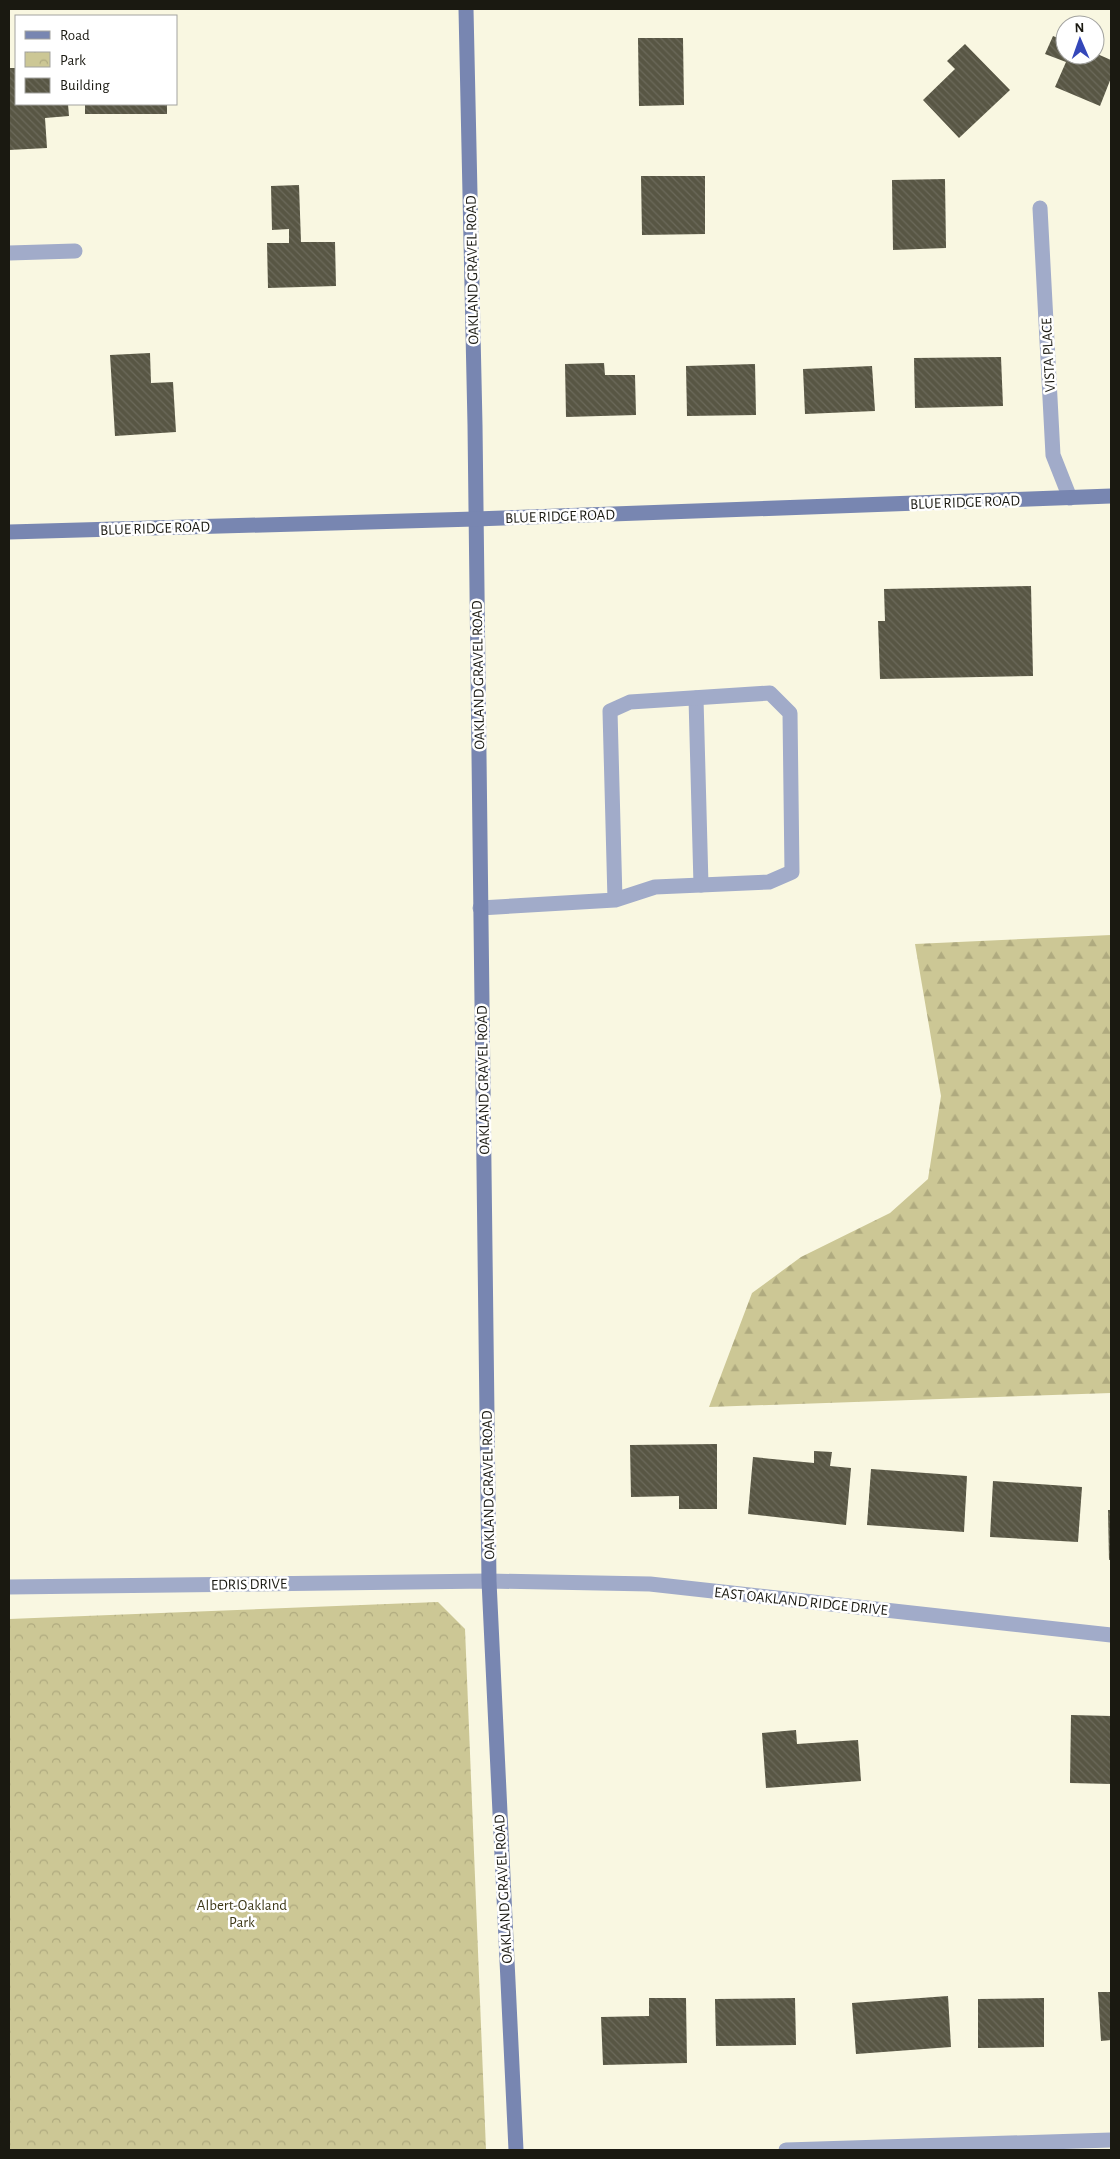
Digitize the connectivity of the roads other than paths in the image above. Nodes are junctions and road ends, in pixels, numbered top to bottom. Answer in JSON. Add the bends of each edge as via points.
{"nodes":[{"id":1,"x":466,"y":9,"type":"edge"},
{"id":2,"x":1040,"y":208,"type":"dead end"},
{"id":3,"x":74,"y":251,"type":"dead end"},
{"id":4,"x":9,"y":254,"type":"edge"},
{"id":5,"x":1111,"y":496,"type":"edge"},
{"id":6,"x":1070,"y":498,"type":"junction"},
{"id":7,"x":475,"y":519,"type":"junction"},
{"id":8,"x":9,"y":532,"type":"edge"},
{"id":9,"x":696,"y":698,"type":"junction"},
{"id":10,"x":701,"y":885,"type":"junction"},
{"id":11,"x":615,"y":900,"type":"junction"},
{"id":12,"x":480,"y":908,"type":"junction"},
{"id":13,"x":489,"y":1580,"type":"junction"},
{"id":14,"x":9,"y":1586,"type":"edge"},
{"id":15,"x":1111,"y":1635,"type":"edge"},
{"id":16,"x":1111,"y":2140,"type":"edge"},
{"id":17,"x":516,"y":2150,"type":"edge"},
{"id":18,"x":786,"y":2150,"type":"edge"}],
"edges":[{"from":1,"to":7,"type":"street","name":"OAKLAND GRAVEL ROAD"},
{"from":2,"to":6,"type":"street","name":"VISTA PLACE","via":[[1053,455]]},
{"from":3,"to":4,"type":"street"},
{"from":5,"to":6,"type":"street","name":"BLUE RIDGE ROAD"},
{"from":6,"to":7,"type":"street","name":"BLUE RIDGE ROAD"},
{"from":7,"to":8,"type":"street","name":"BLUE RIDGE ROAD"},
{"from":7,"to":12,"type":"street","name":"OAKLAND GRAVEL ROAD"},
{"from":9,"to":10,"type":"street"},
{"from":9,"to":10,"type":"street","via":[[770,693],[790,713],[792,872],[769,882]]},
{"from":9,"to":11,"type":"street","via":[[630,702],[610,711]]},
{"from":10,"to":11,"type":"street","via":[[654,887]]},
{"from":11,"to":12,"type":"street"},
{"from":12,"to":13,"type":"street","name":"OAKLAND GRAVEL ROAD"},
{"from":13,"to":14,"type":"street","name":"EDRIS DRIVE"},
{"from":13,"to":15,"type":"street","name":"EAST OAKLAND RIDGE DRIVE","via":[[650,1584]]},
{"from":13,"to":17,"type":"street","name":"OAKLAND GRAVEL ROAD"},
{"from":16,"to":18,"type":"street"}]}
